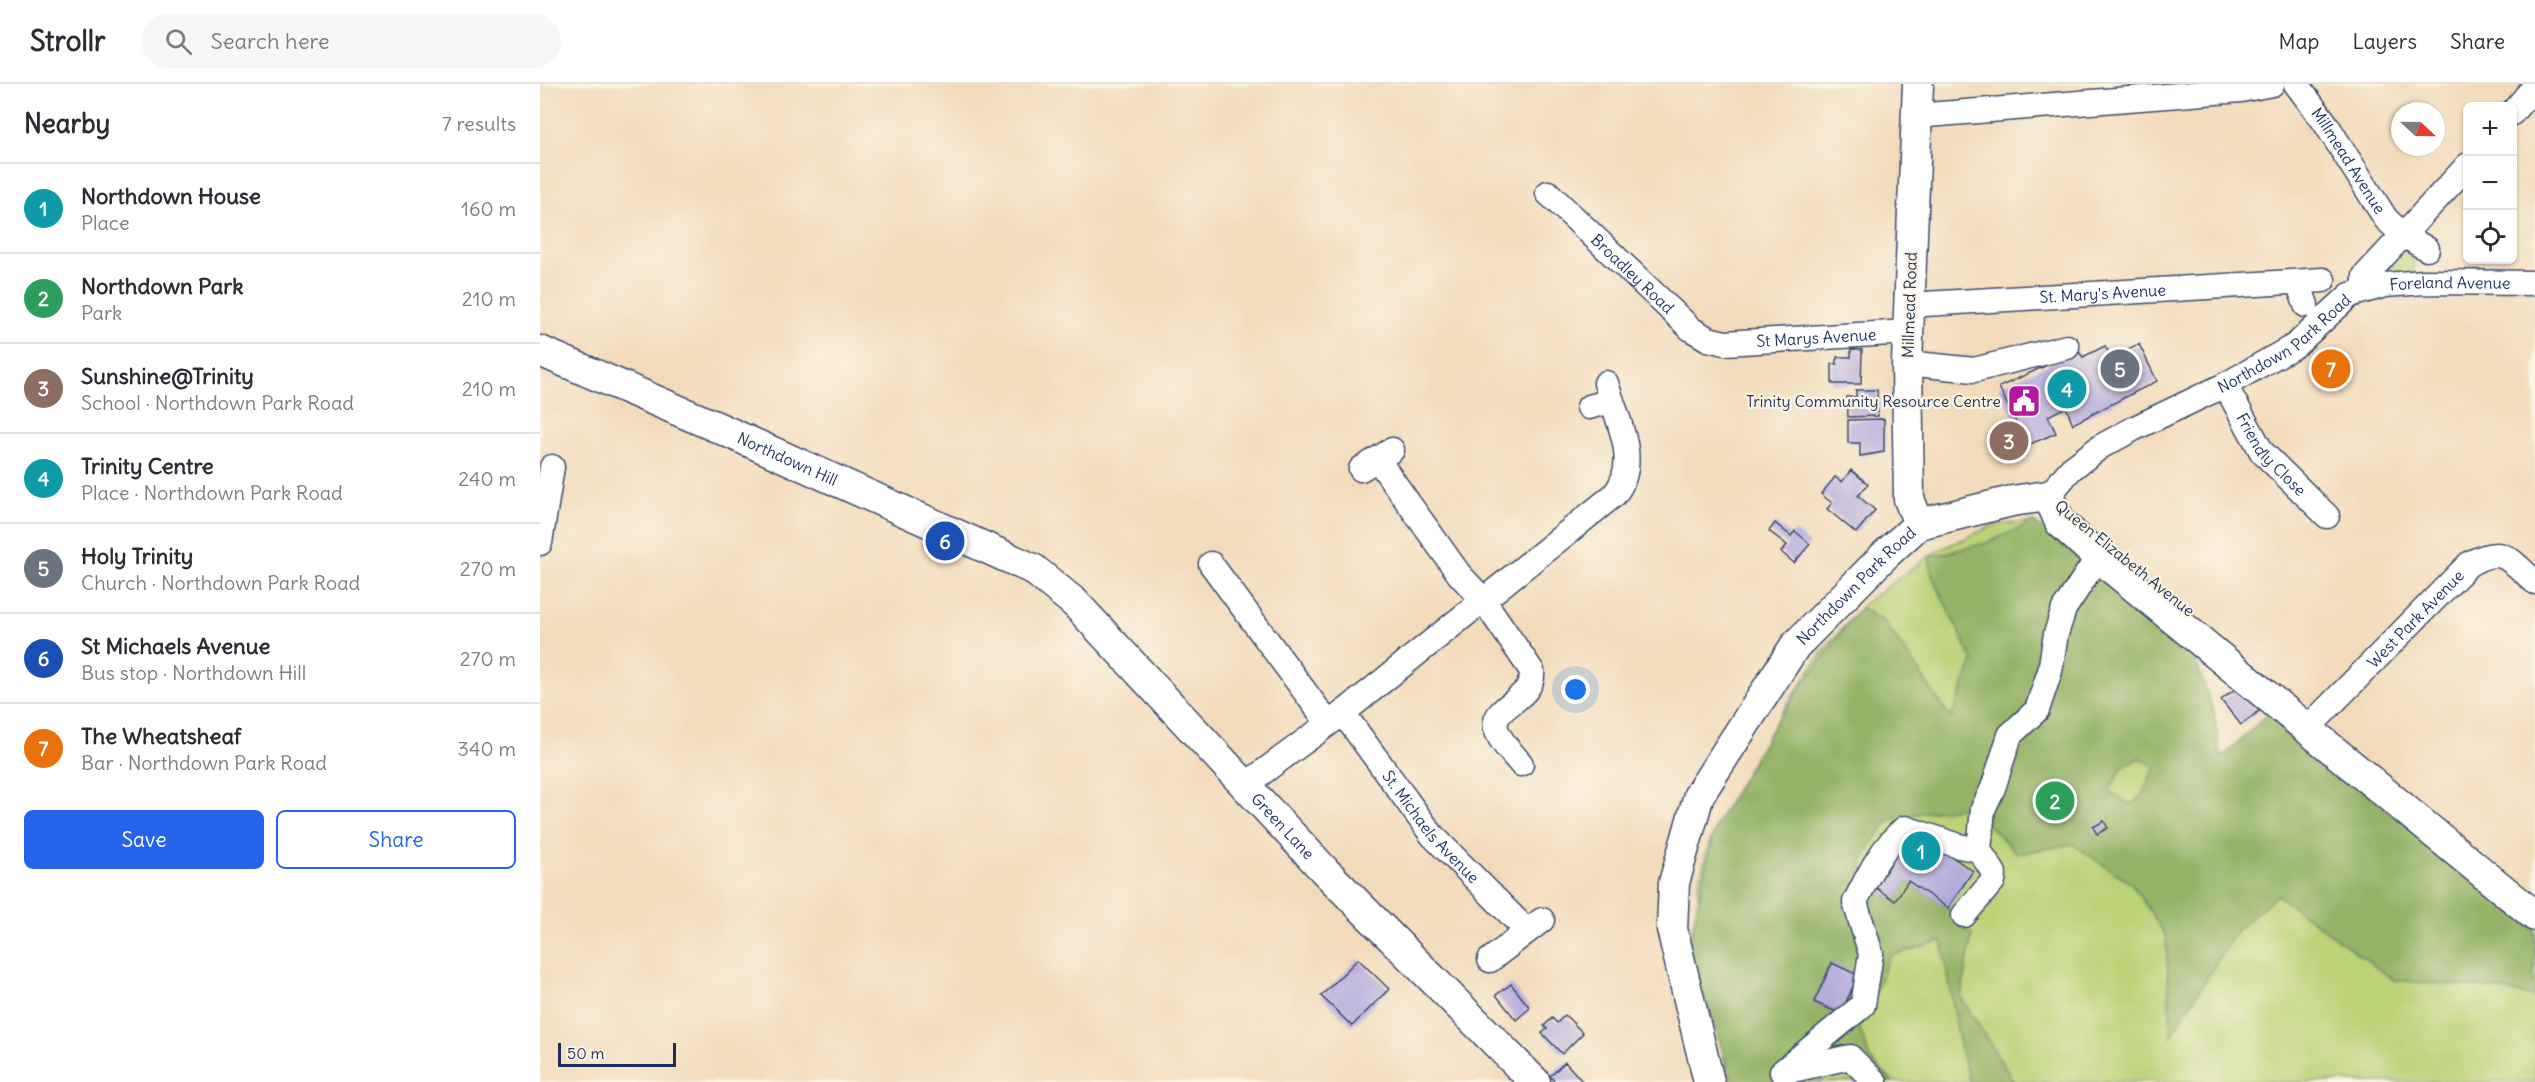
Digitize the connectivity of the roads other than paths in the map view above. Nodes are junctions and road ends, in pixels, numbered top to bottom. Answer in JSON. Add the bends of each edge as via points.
{"nodes":[{"id":1,"x":1918,"y":84,"type":"edge"},
{"id":2,"x":2272,"y":84,"type":"edge"},
{"id":3,"x":2296,"y":84,"type":"edge"},
{"id":4,"x":2243,"y":87,"type":"edge"},
{"id":5,"x":2535,"y":87,"type":"edge"},
{"id":6,"x":2517,"y":107,"type":"edge"},
{"id":7,"x":1915,"y":116,"type":"junction"},
{"id":8,"x":2463,"y":171,"type":"edge"},
{"id":9,"x":2449,"y":188,"type":"junction"},
{"id":10,"x":1548,"y":193,"type":"dead end"},
{"id":11,"x":2403,"y":235,"type":"junction"},
{"id":12,"x":2427,"y":249,"type":"junction"},
{"id":13,"x":2323,"y":280,"type":"dead end"},
{"id":14,"x":2298,"y":282,"type":"junction"},
{"id":15,"x":2424,"y":282,"type":"junction"},
{"id":16,"x":2535,"y":283,"type":"edge"},
{"id":17,"x":2365,"y":290,"type":"junction"},
{"id":18,"x":2306,"y":305,"type":"dead end"},
{"id":19,"x":1908,"y":318,"type":"junction"},
{"id":20,"x":1725,"y":343,"type":"joint"},
{"id":21,"x":2067,"y":347,"type":"dead end"},
{"id":22,"x":540,"y":351,"type":"edge"},
{"id":23,"x":1906,"y":363,"type":"junction"},
{"id":24,"x":2224,"y":385,"type":"junction"},
{"id":25,"x":1602,"y":397,"type":"dead end"},
{"id":26,"x":1377,"y":460,"type":"dead end"},
{"id":27,"x":552,"y":467,"type":"dead end"},
{"id":28,"x":2048,"y":496,"type":"junction"},
{"id":29,"x":543,"y":498,"type":"edge"},
{"id":30,"x":2327,"y":516,"type":"dead end"},
{"id":31,"x":1919,"y":524,"type":"junction"},
{"id":32,"x":540,"y":543,"type":"edge"},
{"id":33,"x":2098,"y":557,"type":"junction"},
{"id":34,"x":1211,"y":564,"type":"dead end"},
{"id":35,"x":1034,"y":569,"type":"joint"},
{"id":36,"x":2535,"y":582,"type":"edge"},
{"id":37,"x":2157,"y":596,"type":"junction"},
{"id":38,"x":1484,"y":601,"type":"junction"},
{"id":39,"x":1335,"y":718,"type":"junction"},
{"id":40,"x":2313,"y":724,"type":"junction"},
{"id":41,"x":1521,"y":764,"type":"dead end"},
{"id":42,"x":1244,"y":786,"type":"junction"},
{"id":43,"x":1979,"y":850,"type":"junction"},
{"id":44,"x":2535,"y":892,"type":"edge"},
{"id":45,"x":1964,"y":915,"type":"dead end"},
{"id":46,"x":2535,"y":916,"type":"edge"},
{"id":47,"x":1490,"y":960,"type":"dead end"},
{"id":48,"x":1775,"y":1077,"type":"edge"},
{"id":49,"x":1535,"y":1082,"type":"edge"},
{"id":50,"x":1709,"y":1082,"type":"edge"},
{"id":51,"x":1815,"y":1082,"type":"edge"},
{"id":52,"x":1875,"y":1082,"type":"edge"}],
"edges":[{"from":1,"to":7,"type":"main road","name":"Millmead Road"},
{"from":2,"to":4,"type":"street"},
{"from":3,"to":11,"type":"street","name":"Millmead Avenue","via":[[2386,219]]},
{"from":4,"to":7,"type":"street"},
{"from":5,"to":6,"type":"street"},
{"from":7,"to":19,"type":"main road","name":"Millmead Road"},
{"from":8,"to":9,"type":"street","name":"Northdown Park Road"},
{"from":9,"to":11,"type":"street","name":"Northdown Park Road"},
{"from":9,"to":12,"type":"street","name":"Northdown Park Road","via":[[2430,228]]},
{"from":10,"to":20,"type":"street","name":"Broadley Road","via":[[1691,328],[1708,339]]},
{"from":11,"to":12,"type":"street","name":"Millmead Avenue"},
{"from":11,"to":17,"type":"street","name":"Northdown Park Road","via":[[2365,276]]},
{"from":12,"to":15,"type":"street","name":"Northdown Park Road"},
{"from":13,"to":14,"type":"street","name":"St. Mary's Avenue"},
{"from":14,"to":18,"type":"street"},
{"from":14,"to":19,"type":"street","name":"St. Mary's Avenue"},
{"from":15,"to":16,"type":"street","name":"Foreland Avenue"},
{"from":15,"to":17,"type":"street","name":"Foreland Avenue"},
{"from":17,"to":24,"type":"street","name":"Northdown Park Road","via":[[2350,295],[2296,345]]},
{"from":19,"to":20,"type":"street","name":"St Marys Avenue"},
{"from":19,"to":23,"type":"main road","name":"Millmead Road"},
{"from":21,"to":23,"type":"street","via":[[1974,370]]},
{"from":22,"to":35,"type":"main road","name":"Northdown Hill"},
{"from":23,"to":31,"type":"main road","name":"Millmead Road","via":[[1910,499]]},
{"from":24,"to":28,"type":"street","name":"Northdown Park Road","via":[[2100,447],[2072,469]]},
{"from":24,"to":30,"type":"street","name":"Friendly Close","via":[[2262,452]]},
{"from":25,"to":38,"type":"street","via":[[1626,446],[1627,473],[1622,485]]},
{"from":26,"to":38,"type":"street","via":[[1459,574]]},
{"from":27,"to":29,"type":"street"},
{"from":28,"to":31,"type":"main road","name":"Northdown Park Road"},
{"from":28,"to":33,"type":"main road","name":"Queen Elizabeth Avenue","via":[[2060,522]]},
{"from":28,"to":37,"type":"main road","name":"Queen Elizabeth Avenue"},
{"from":29,"to":32,"type":"street"},
{"from":31,"to":50,"type":"main road","name":"Northdown Park Road","via":[[1795,646],[1699,795],[1674,883],[1672,929]]},
{"from":33,"to":37,"type":"main road","name":"Queen Elizabeth Avenue"},
{"from":33,"to":43,"type":"street","via":[[2064,609],[2037,710],[2010,735],[1983,809]]},
{"from":34,"to":39,"type":"street","name":"St. Michaels Avenue"},
{"from":35,"to":42,"type":"main road","name":"Green Lane","via":[[1075,603]]},
{"from":36,"to":40,"type":"street","name":"West Park Avenue","via":[[2505,556],[2486,554],[2469,564]]},
{"from":37,"to":40,"type":"main road","name":"Queen Elizabeth Avenue"},
{"from":38,"to":39,"type":"street"},
{"from":38,"to":41,"type":"street","via":[[1532,671],[1533,681],[1528,690],[1498,715],[1496,728]]},
{"from":39,"to":42,"type":"street"},
{"from":39,"to":47,"type":"street","name":"St. Michaels Avenue","via":[[1432,835],[1535,926]]},
{"from":40,"to":44,"type":"main road","name":"Queen Elizabeth Avenue"},
{"from":40,"to":46,"type":"main road","name":"Queen Elizabeth Avenue"},
{"from":42,"to":49,"type":"main road","name":"Green Lane"},
{"from":43,"to":45,"type":"street","via":[[1994,873],[1993,882]]},
{"from":43,"to":48,"type":"street","via":[[1905,828],[1894,837],[1874,863],[1855,902],[1871,954],[1863,1005]]},
{"from":48,"to":51,"type":"street"},
{"from":48,"to":52,"type":"street","via":[[1850,1057]]}]}
